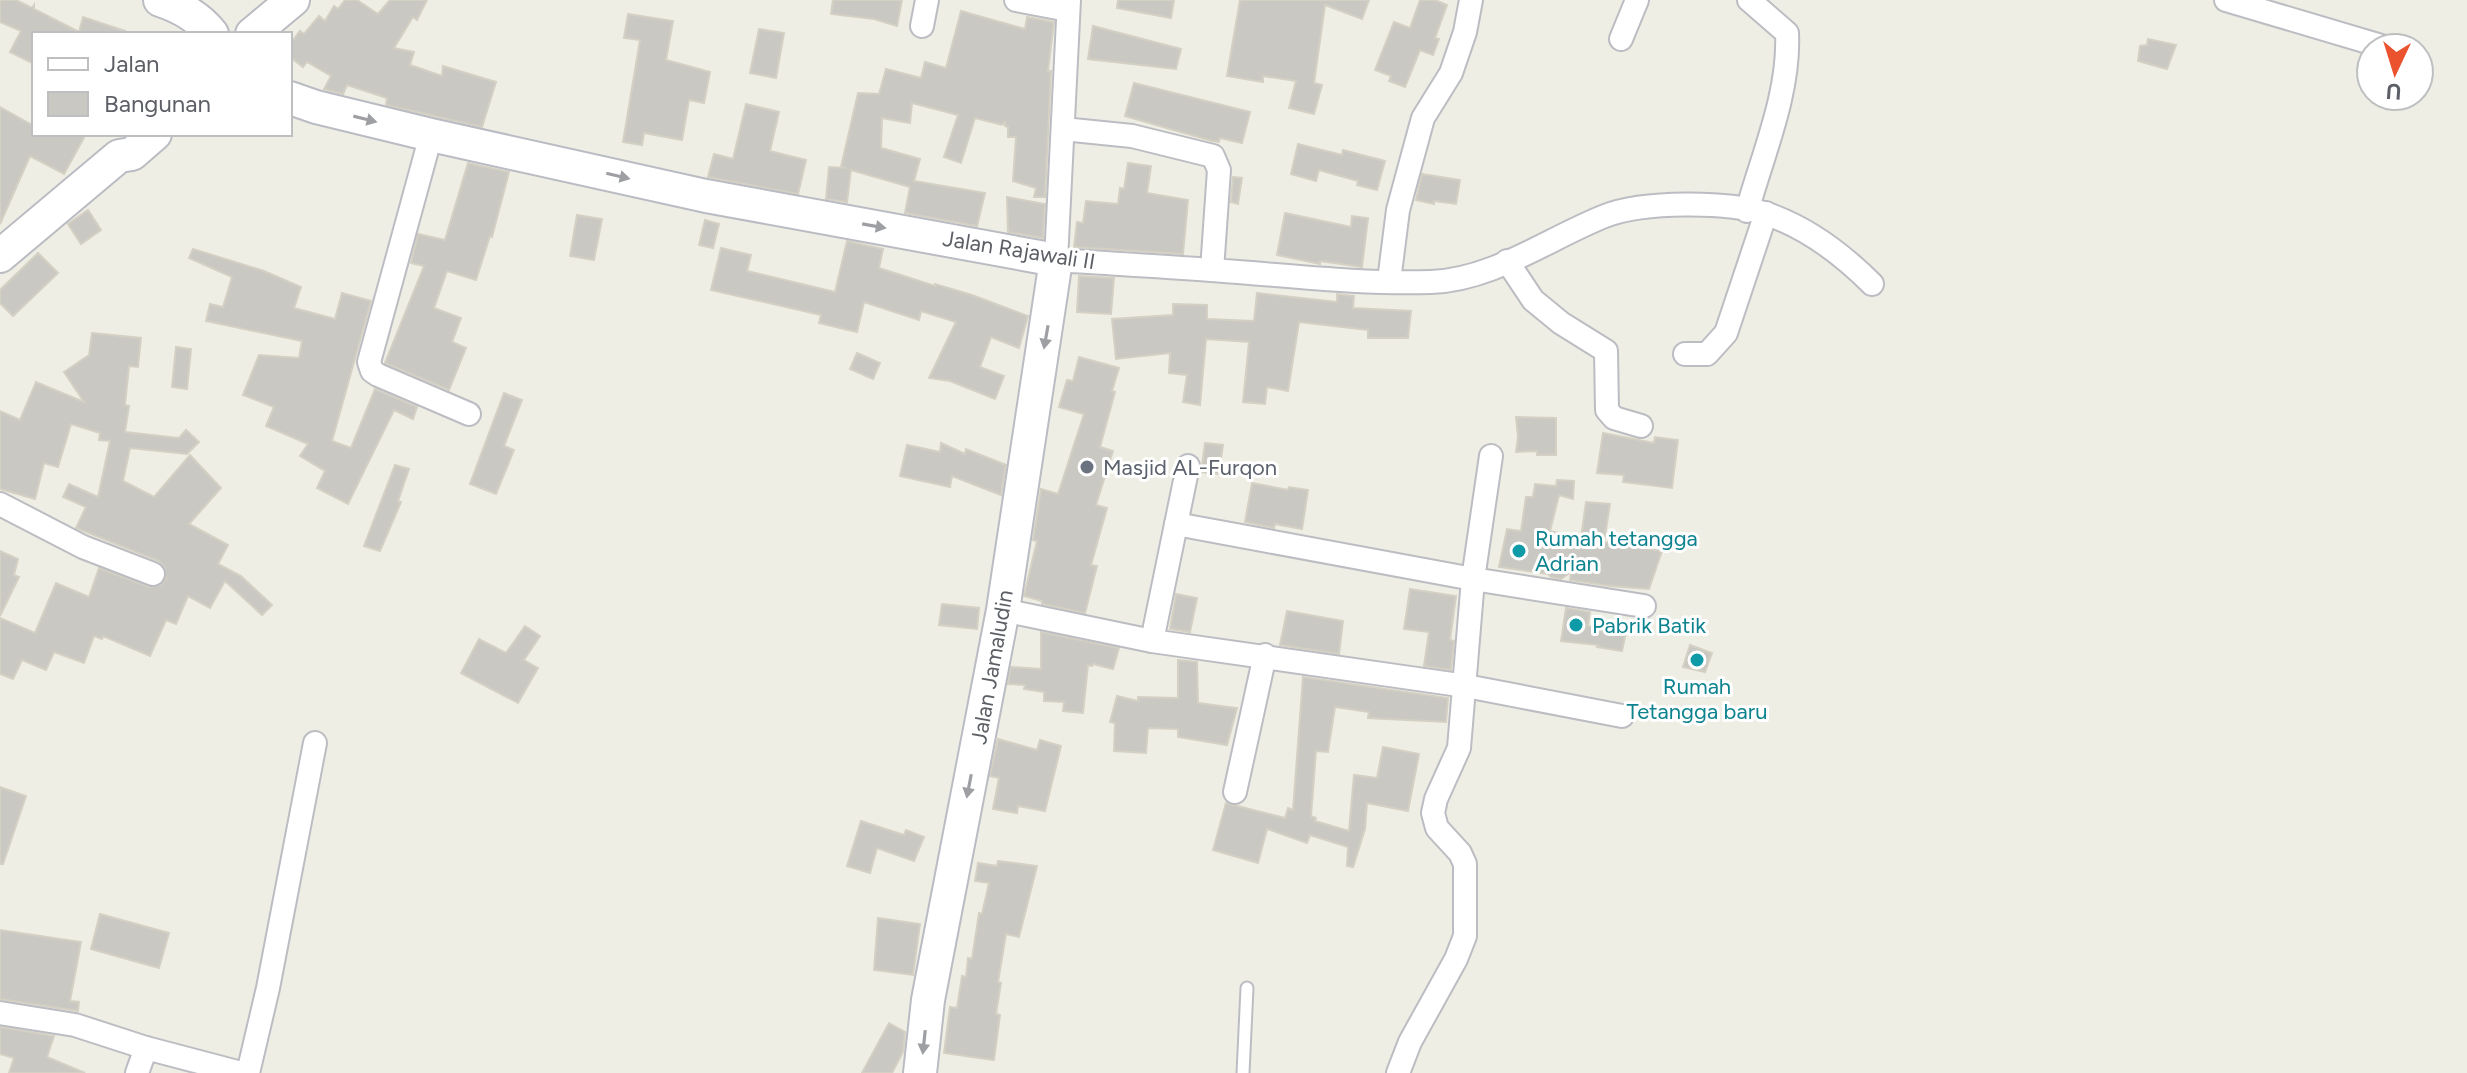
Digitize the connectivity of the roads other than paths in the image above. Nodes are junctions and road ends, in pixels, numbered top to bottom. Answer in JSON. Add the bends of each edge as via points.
{"nodes":[{"id":1,"x":160,"y":0,"type":"edge"},
{"id":2,"x":193,"y":0,"type":"edge"},
{"id":3,"x":293,"y":0,"type":"edge"},
{"id":4,"x":310,"y":0,"type":"edge"},
{"id":5,"x":927,"y":0,"type":"edge"},
{"id":6,"x":1016,"y":0,"type":"edge"},
{"id":7,"x":1471,"y":0,"type":"edge"},
{"id":8,"x":1637,"y":0,"type":"edge"},
{"id":9,"x":1749,"y":0,"type":"edge"},
{"id":10,"x":2226,"y":0,"type":"edge"},
{"id":11,"x":1069,"y":5,"type":"edge"},
{"id":12,"x":922,"y":26,"type":"dead end"},
{"id":13,"x":210,"y":32,"type":"edge"},
{"id":14,"x":228,"y":32,"type":"edge"},
{"id":15,"x":254,"y":32,"type":"edge"},
{"id":16,"x":276,"y":32,"type":"edge"},
{"id":17,"x":2355,"y":38,"type":"edge"},
{"id":18,"x":1621,"y":39,"type":"dead end"},
{"id":19,"x":292,"y":99,"type":"edge"},
{"id":20,"x":1063,"y":129,"type":"junction"},
{"id":21,"x":431,"y":135,"type":"junction"},
{"id":22,"x":153,"y":136,"type":"edge"},
{"id":23,"x":124,"y":145,"type":"edge"},
{"id":24,"x":1756,"y":212,"type":"junction"},
{"id":25,"x":0,"y":256,"type":"edge"},
{"id":26,"x":1056,"y":260,"type":"junction"},
{"id":27,"x":1507,"y":261,"type":"junction"},
{"id":28,"x":1212,"y":270,"type":"junction"},
{"id":29,"x":1389,"y":281,"type":"junction"},
{"id":30,"x":1872,"y":284,"type":"dead end"},
{"id":31,"x":1685,"y":354,"type":"dead end"},
{"id":32,"x":469,"y":414,"type":"dead end"},
{"id":33,"x":1641,"y":426,"type":"dead end"},
{"id":34,"x":1491,"y":456,"type":"dead end"},
{"id":35,"x":1188,"y":466,"type":"dead end"},
{"id":36,"x":0,"y":504,"type":"edge"},
{"id":37,"x":1176,"y":524,"type":"junction"},
{"id":38,"x":153,"y":574,"type":"dead end"},
{"id":39,"x":1473,"y":579,"type":"junction"},
{"id":40,"x":1644,"y":606,"type":"dead end"},
{"id":41,"x":1003,"y":610,"type":"junction"},
{"id":42,"x":1152,"y":641,"type":"junction"},
{"id":43,"x":1265,"y":655,"type":"junction"},
{"id":44,"x":1466,"y":686,"type":"junction"},
{"id":45,"x":1622,"y":716,"type":"dead end"},
{"id":46,"x":315,"y":743,"type":"dead end"},
{"id":47,"x":1235,"y":792,"type":"dead end"},
{"id":48,"x":1247,"y":988,"type":"dead end"},
{"id":49,"x":0,"y":1013,"type":"edge"},
{"id":50,"x":146,"y":1048,"type":"junction"},
{"id":51,"x":137,"y":1073,"type":"edge"},
{"id":52,"x":241,"y":1073,"type":"edge"},
{"id":53,"x":248,"y":1073,"type":"edge"},
{"id":54,"x":920,"y":1073,"type":"edge"},
{"id":55,"x":1243,"y":1073,"type":"edge"},
{"id":56,"x":1398,"y":1073,"type":"edge"}],
"edges":[{"from":1,"to":13,"type":"street","via":[[178,6]]},
{"from":2,"to":14,"type":"street","via":[[208,8]]},
{"from":3,"to":15,"type":"street"},
{"from":4,"to":16,"type":"street"},
{"from":5,"to":12,"type":"street"},
{"from":6,"to":11,"type":"street"},
{"from":7,"to":29,"type":"street","via":[[1451,73],[1423,118],[1398,210]]},
{"from":8,"to":18,"type":"street"},
{"from":9,"to":24,"type":"street","via":[[1787,33],[1788,54]]},
{"from":10,"to":17,"type":"street"},
{"from":11,"to":20,"type":"street"},
{"from":19,"to":21,"type":"street","name":"Jalan Rajawali II","one_way":true},
{"from":20,"to":26,"type":"street"},
{"from":20,"to":28,"type":"street","via":[[1132,136],[1213,156],[1219,170]]},
{"from":21,"to":26,"type":"street","name":"Jalan Rajawali II","one_way":true,"via":[[706,196]]},
{"from":21,"to":32,"type":"street","via":[[369,362],[378,375]]},
{"from":22,"to":23,"type":"street","via":[[132,154]]},
{"from":23,"to":25,"type":"street"},
{"from":24,"to":27,"type":"street","name":"Jalan Rajawali II","via":[[1681,204],[1641,206],[1608,215]]},
{"from":24,"to":30,"type":"street","name":"Jalan Rajawali II","via":[[1811,234]]},
{"from":24,"to":31,"type":"street","via":[[1726,333],[1707,354]]},
{"from":26,"to":28,"type":"street","name":"Jalan Rajawali II"},
{"from":26,"to":41,"type":"street","name":"Jalan Jamaludin","one_way":true},
{"from":27,"to":29,"type":"street","name":"Jalan Rajawali II","via":[[1467,278]]},
{"from":27,"to":33,"type":"street","via":[[1533,300],[1606,351],[1607,410],[1614,418]]},
{"from":28,"to":29,"type":"street","name":"Jalan Rajawali II"},
{"from":34,"to":39,"type":"street"},
{"from":35,"to":37,"type":"street"},
{"from":36,"to":38,"type":"street","via":[[83,547]]},
{"from":37,"to":39,"type":"street"},
{"from":37,"to":42,"type":"street"},
{"from":39,"to":40,"type":"street"},
{"from":39,"to":44,"type":"street"},
{"from":41,"to":42,"type":"street"},
{"from":41,"to":54,"type":"street","name":"Jalan Jamaludin","one_way":true,"via":[[928,1000]]},
{"from":42,"to":43,"type":"street"},
{"from":43,"to":44,"type":"street"},
{"from":43,"to":47,"type":"street"},
{"from":44,"to":45,"type":"street"},
{"from":44,"to":56,"type":"street","via":[[1459,748],[1433,813],[1437,828],[1465,864],[1465,936]]},
{"from":46,"to":53,"type":"street"},
{"from":48,"to":55,"type":"lane"},
{"from":49,"to":50,"type":"street","via":[[75,1025]]},
{"from":50,"to":51,"type":"street"},
{"from":50,"to":52,"type":"street"}]}
